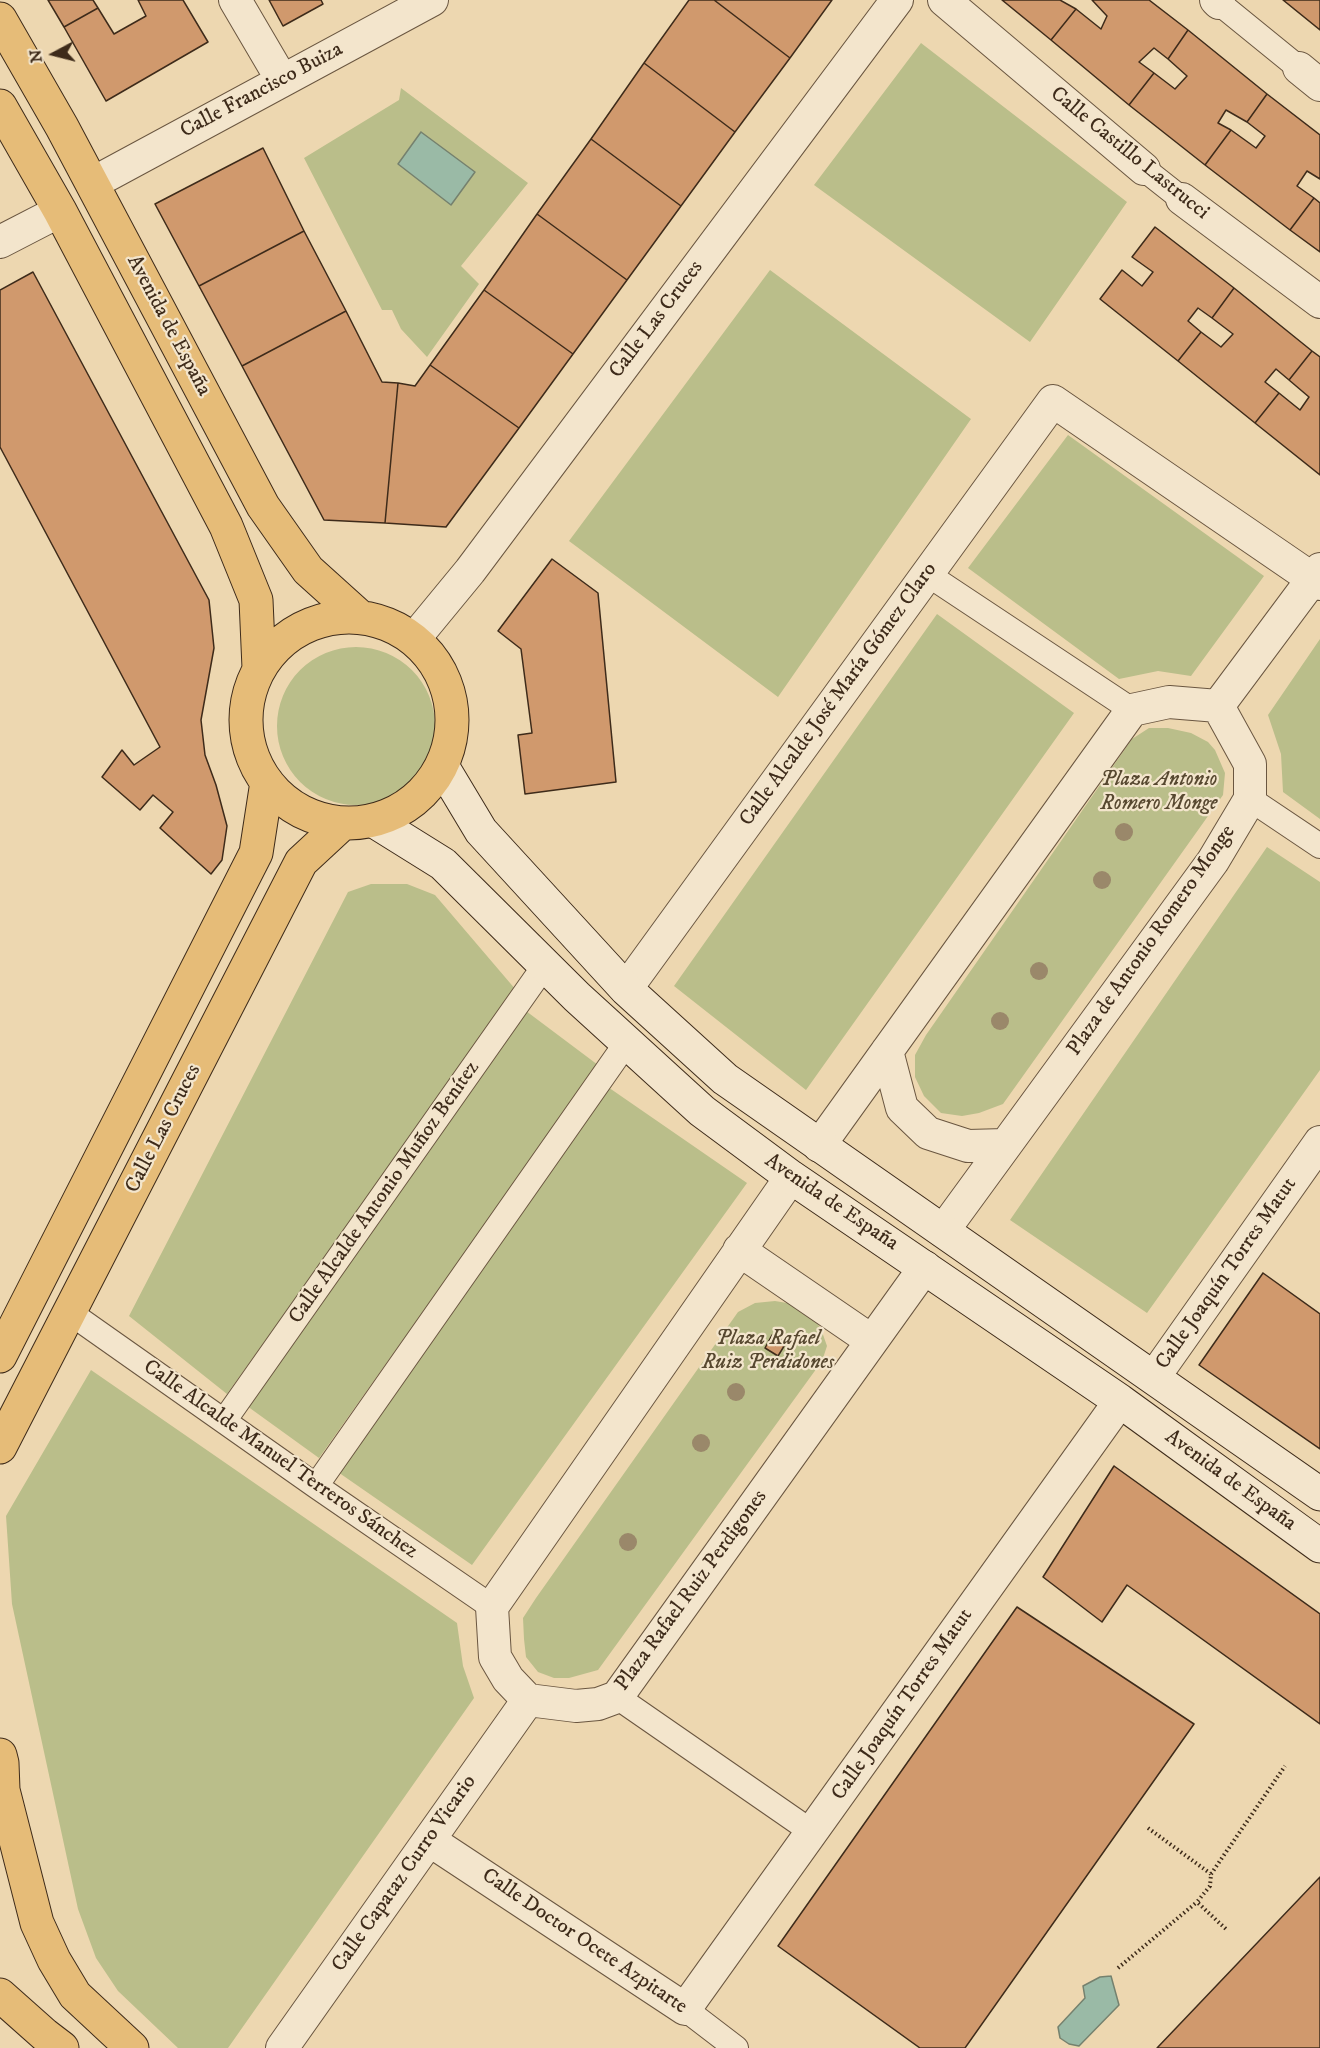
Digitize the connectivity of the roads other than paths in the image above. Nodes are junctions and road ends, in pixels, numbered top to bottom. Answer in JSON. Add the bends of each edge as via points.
{"nodes":[{"id":1,"x":235,"y":0,"type":"edge"},
{"id":2,"x":432,"y":0,"type":"edge"},
{"id":3,"x":897,"y":0,"type":"edge"},
{"id":4,"x":944,"y":0,"type":"edge"},
{"id":5,"x":1218,"y":2,"type":"edge"},
{"id":6,"x":0,"y":19,"type":"edge"},
{"id":7,"x":1309,"y":76,"type":"edge"},
{"id":8,"x":282,"y":80,"type":"junction"},
{"id":9,"x":0,"y":106,"type":"edge"},
{"id":10,"x":1144,"y":169,"type":"joint"},
{"id":11,"x":93,"y":183,"type":"junction"},
{"id":12,"x":1182,"y":199,"type":"joint"},
{"id":13,"x":60,"y":211,"type":"junction"},
{"id":14,"x":0,"y":242,"type":"edge"},
{"id":15,"x":1320,"y":302,"type":"edge"},
{"id":16,"x":927,"y":574,"type":"junction"},
{"id":17,"x":1318,"y":577,"type":"edge"},
{"id":18,"x":359,"y":616,"type":"junction"},
{"id":19,"x":414,"y":639,"type":"junction"},
{"id":20,"x":259,"y":669,"type":"junction"},
{"id":21,"x":1218,"y":706,"type":"junction"},
{"id":22,"x":1132,"y":710,"type":"junction"},
{"id":23,"x":442,"y":766,"type":"junction"},
{"id":24,"x":267,"y":782,"type":"junction"},
{"id":25,"x":1250,"y":799,"type":"junction"},
{"id":26,"x":358,"y":822,"type":"junction"},
{"id":27,"x":1320,"y":846,"type":"edge"},
{"id":28,"x":545,"y":965,"type":"junction"},
{"id":29,"x":626,"y":989,"type":"junction"},
{"id":30,"x":627,"y":1042,"type":"junction"},
{"id":31,"x":887,"y":1051,"type":"junction"},
{"id":32,"x":1320,"y":1142,"type":"edge"},
{"id":33,"x":1005,"y":1145,"type":"junction"},
{"id":34,"x":819,"y":1146,"type":"junction"},
{"id":35,"x":791,"y":1177,"type":"junction"},
{"id":36,"x":943,"y":1231,"type":"junction"},
{"id":37,"x":739,"y":1250,"type":"junction"},
{"id":38,"x":925,"y":1267,"type":"junction"},
{"id":39,"x":69,"y":1312,"type":"junction"},
{"id":40,"x":872,"y":1341,"type":"junction"},
{"id":41,"x":0,"y":1356,"type":"edge"},
{"id":42,"x":1155,"y":1377,"type":"junction"},
{"id":43,"x":1120,"y":1401,"type":"junction"},
{"id":44,"x":224,"y":1421,"type":"junction"},
{"id":45,"x":0,"y":1447,"type":"edge"},
{"id":46,"x":316,"y":1486,"type":"junction"},
{"id":47,"x":1320,"y":1494,"type":"edge"},
{"id":48,"x":1320,"y":1546,"type":"edge"},
{"id":49,"x":492,"y":1607,"type":"junction"},
{"id":50,"x":617,"y":1697,"type":"junction"},
{"id":51,"x":528,"y":1700,"type":"junction"},
{"id":52,"x":0,"y":1755,"type":"edge"},
{"id":53,"x":2,"y":1796,"type":"edge"},
{"id":54,"x":812,"y":1832,"type":"junction"},
{"id":55,"x":429,"y":1840,"type":"junction"},
{"id":56,"x":0,"y":1995,"type":"edge"},
{"id":57,"x":686,"y":2009,"type":"junction"},
{"id":58,"x":62,"y":2048,"type":"edge"},
{"id":59,"x":132,"y":2048,"type":"edge"},
{"id":60,"x":282,"y":2048,"type":"edge"},
{"id":61,"x":736,"y":2048,"type":"edge"}],
"edges":[{"from":1,"to":8,"type":"street"},
{"from":2,"to":8,"type":"street","name":"Calle Francisco Buiza"},
{"from":3,"to":19,"type":"street","name":"Calle Las Cruces","via":[[470,571]]},
{"from":4,"to":10,"type":"street","name":"Calle Castillo Lastrucci"},
{"from":5,"to":7,"type":"street"},
{"from":6,"to":11,"type":"main road","name":"Avenida de España"},
{"from":8,"to":11,"type":"street","name":"Calle Francisco Buiza"},
{"from":9,"to":13,"type":"main road","name":"Avenida de España"},
{"from":10,"to":12,"type":"street","name":"Calle Castillo Lastrucci"},
{"from":11,"to":18,"type":"main road","name":"Avenida de España","via":[[263,506],[308,570]]},
{"from":12,"to":15,"type":"street","name":"Calle Castillo Lastrucci"},
{"from":13,"to":14,"type":"street"},
{"from":13,"to":20,"type":"main road","name":"Avenida de España","via":[[226,526],[255,600]]},
{"from":16,"to":17,"type":"street","name":"Calle Alcalde José María Gómez Claro","via":[[1053,401]]},
{"from":16,"to":22,"type":"street"},
{"from":16,"to":29,"type":"street","name":"Calle Alcalde José María Gómez Claro"},
{"from":17,"to":21,"type":"street"},
{"from":18,"to":19,"type":"main road","via":[[388,623]]},
{"from":18,"to":20,"type":"main road","via":[[329,618],[301,628],[277,645]]},
{"from":19,"to":23,"type":"main road","via":[[437,665],[451,697],[452,733]]},
{"from":20,"to":24,"type":"main road","via":[[248,696],[246,727],[252,756]]},
{"from":21,"to":22,"type":"street","via":[[1168,702]]},
{"from":21,"to":25,"type":"street","via":[[1250,764]]},
{"from":22,"to":31,"type":"street"},
{"from":23,"to":26,"type":"main road","via":[[425,791],[402,809]]},
{"from":23,"to":29,"type":"main road","name":"Avenida de España","via":[[481,831]]},
{"from":24,"to":26,"type":"main road","via":[[288,803],[314,817]]},
{"from":24,"to":41,"type":"main road","name":"Calle Las Cruces","via":[[256,853]]},
{"from":25,"to":27,"type":"street"},
{"from":25,"to":33,"type":"street","name":"Plaza de Antonio Romero Monge","via":[[1213,861]]},
{"from":26,"to":28,"type":"main road","name":"Avenida de España","via":[[443,864]]},
{"from":26,"to":39,"type":"main road","name":"Calle Las Cruces","via":[[301,862]]},
{"from":28,"to":30,"type":"main road","name":"Avenida de España"},
{"from":28,"to":44,"type":"street","name":"Calle Alcalde Antonio Muñoz Benítez"},
{"from":29,"to":34,"type":"main road","name":"Avenida de España","via":[[725,1079]]},
{"from":30,"to":35,"type":"main road","name":"Avenida de España","via":[[702,1111]]},
{"from":30,"to":46,"type":"street"},
{"from":31,"to":33,"type":"street","via":[[902,1108],[928,1133],[968,1146]]},
{"from":31,"to":34,"type":"street"},
{"from":32,"to":42,"type":"street","name":"Calle Joaquín Torres Matut"},
{"from":33,"to":36,"type":"street","name":"Plaza de Antonio Romero Monge"},
{"from":34,"to":36,"type":"main road","name":"Avenida de España"},
{"from":35,"to":37,"type":"street"},
{"from":35,"to":38,"type":"main road","name":"Avenida de España"},
{"from":36,"to":42,"type":"main road","name":"Avenida de España"},
{"from":37,"to":40,"type":"street"},
{"from":37,"to":49,"type":"street"},
{"from":38,"to":40,"type":"street","name":"Plaza Rafael Ruiz Perdigones"},
{"from":38,"to":43,"type":"main road","name":"Avenida de España"},
{"from":39,"to":44,"type":"street","name":"Calle Alcalde Manuel Terreros Sánchez"},
{"from":39,"to":45,"type":"main road","name":"Calle Las Cruces"},
{"from":40,"to":50,"type":"street","name":"Plaza Rafael Ruiz Perdigones"},
{"from":42,"to":47,"type":"main road","name":"Avenida de España"},
{"from":43,"to":48,"type":"main road","name":"Avenida de España"},
{"from":43,"to":54,"type":"street","name":"Calle Joaquín Torres Matut"},
{"from":44,"to":46,"type":"street","name":"Calle Alcalde Manuel Terreros Sánchez"},
{"from":46,"to":49,"type":"street","name":"Calle Alcalde Manuel Terreros Sánchez"},
{"from":49,"to":51,"type":"street","via":[[495,1657],[508,1679]]},
{"from":50,"to":51,"type":"street","name":"Plaza Rafael Ruiz Perdigones","via":[[576,1706]]},
{"from":50,"to":54,"type":"street"},
{"from":51,"to":55,"type":"street","name":"Calle Capataz Curro Vicario"},
{"from":52,"to":53,"type":"main road"},
{"from":53,"to":59,"type":"main road","via":[[37,1923],[54,1960],[75,1995]]},
{"from":54,"to":57,"type":"street","name":"Calle Joaquín Torres Matut"},
{"from":55,"to":57,"type":"street","name":"Calle Doctor Ocete Azpitarte"},
{"from":55,"to":60,"type":"street","name":"Calle Capataz Curro Vicario"},
{"from":56,"to":58,"type":"main road"},
{"from":57,"to":61,"type":"street","name":"Calle Doctor Ocete Azpitarte"}]}
